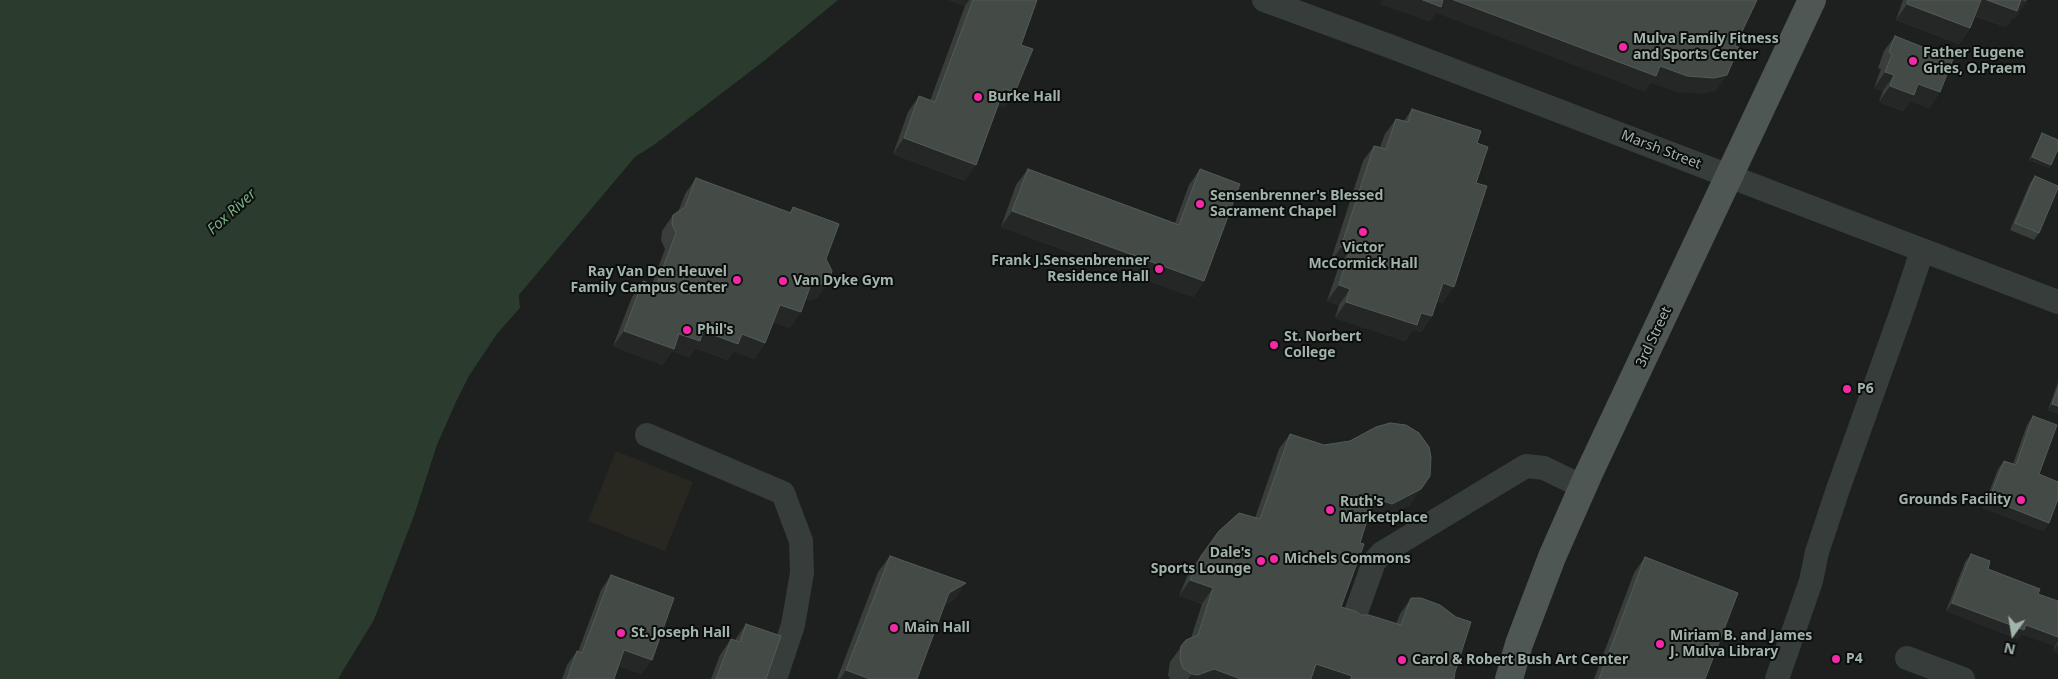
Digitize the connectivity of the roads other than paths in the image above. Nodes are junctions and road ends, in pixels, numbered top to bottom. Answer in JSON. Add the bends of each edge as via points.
{"nodes":[{"id":1,"x":1264,"y":0,"type":"edge"},
{"id":2,"x":1812,"y":0,"type":"edge"},
{"id":3,"x":1729,"y":176,"type":"junction"},
{"id":4,"x":1922,"y":251,"type":"junction"},
{"id":5,"x":2058,"y":302,"type":"edge"},
{"id":6,"x":647,"y":435,"type":"dead end"},
{"id":7,"x":1583,"y":486,"type":"junction"},
{"id":8,"x":1354,"y":618,"type":"edge"},
{"id":9,"x":1908,"y":658,"type":"dead end"},
{"id":10,"x":775,"y":679,"type":"edge"},
{"id":11,"x":1509,"y":679,"type":"edge"},
{"id":12,"x":1777,"y":679,"type":"edge"},
{"id":13,"x":1963,"y":679,"type":"edge"}],
"edges":[{"from":1,"to":3,"type":"street","name":"Marsh Street"},
{"from":2,"to":3,"type":"main road","name":"3rd Street"},
{"from":3,"to":4,"type":"street","name":"Marsh Street"},
{"from":3,"to":7,"type":"main road","name":"3rd Street"},
{"from":4,"to":5,"type":"street","name":"Marsh Street"},
{"from":4,"to":12,"type":"street","via":[[1838,489]]},
{"from":6,"to":10,"type":"street","via":[[783,493],[801,542],[802,573],[793,625]]},
{"from":7,"to":8,"type":"street","via":[[1544,468],[1526,466],[1382,553],[1374,562]]},
{"from":7,"to":11,"type":"main road","name":"3rd Street","via":[[1552,557]]},
{"from":9,"to":13,"type":"street"}]}
